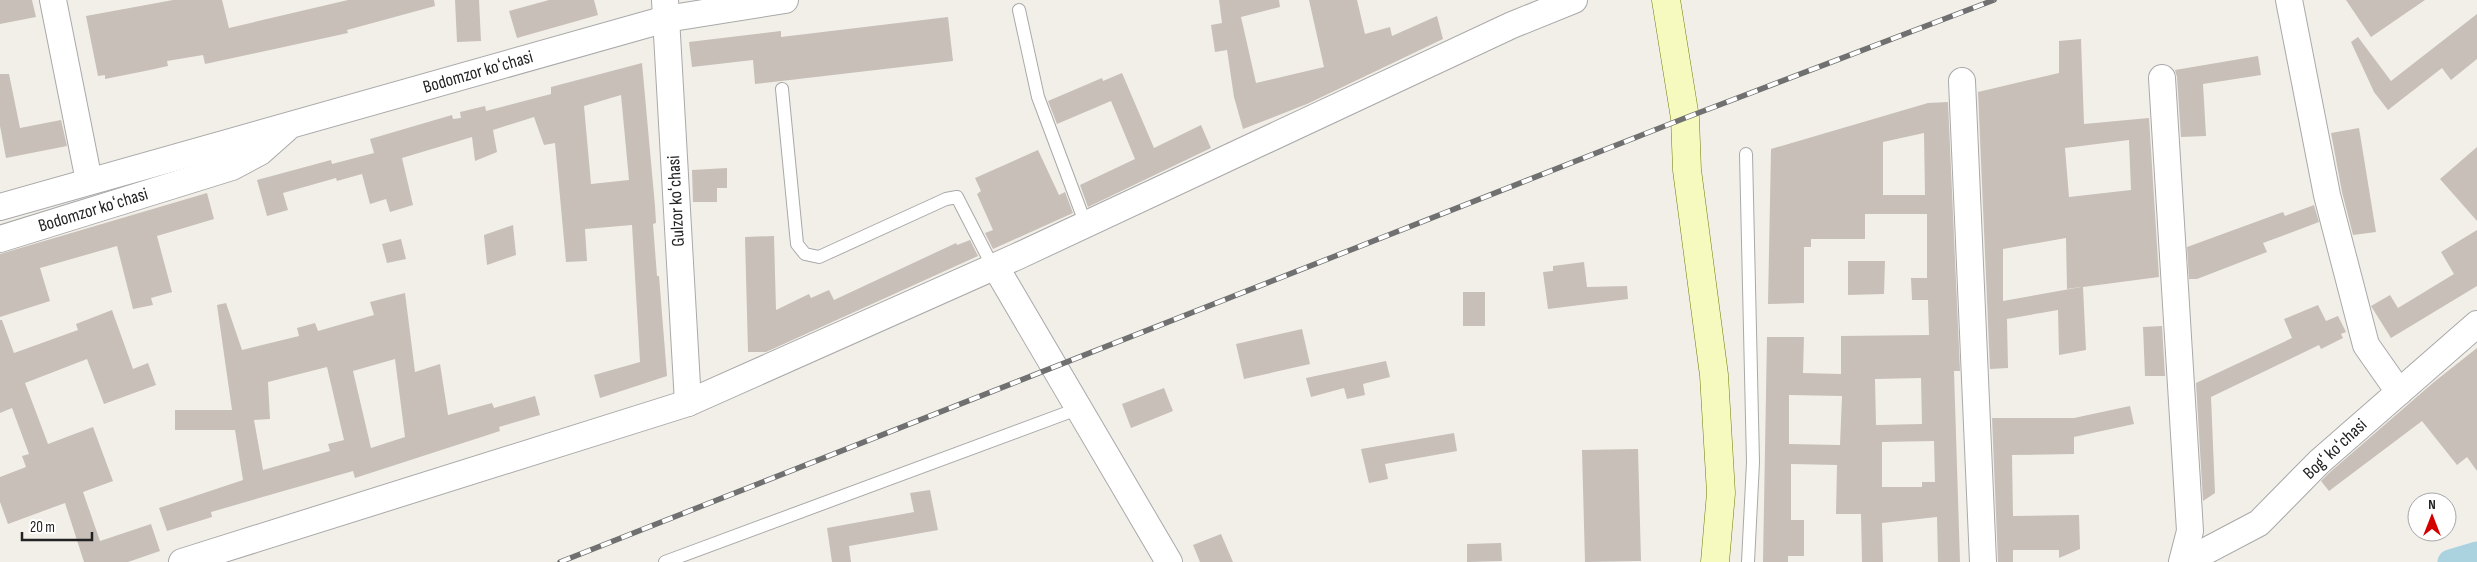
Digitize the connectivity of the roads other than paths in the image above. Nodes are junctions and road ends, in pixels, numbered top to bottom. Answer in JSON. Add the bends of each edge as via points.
{"nodes":[{"id":1,"x":53,"y":0,"type":"edge"},
{"id":2,"x":785,"y":0,"type":"edge"},
{"id":3,"x":1574,"y":0,"type":"edge"},
{"id":4,"x":1666,"y":0,"type":"edge"},
{"id":5,"x":2289,"y":0,"type":"edge"},
{"id":6,"x":666,"y":9,"type":"edge"},
{"id":7,"x":1019,"y":10,"type":"dead end"},
{"id":8,"x":2162,"y":78,"type":"dead end"},
{"id":9,"x":1962,"y":81,"type":"dead end"},
{"id":10,"x":782,"y":89,"type":"dead end"},
{"id":11,"x":290,"y":125,"type":"junction"},
{"id":12,"x":1746,"y":154,"type":"dead end"},
{"id":13,"x":89,"y":181,"type":"junction"},
{"id":14,"x":0,"y":207,"type":"edge"},
{"id":15,"x":1086,"y":224,"type":"junction"},
{"id":16,"x":0,"y":239,"type":"edge"},
{"id":17,"x":994,"y":267,"type":"junction"},
{"id":18,"x":2477,"y":324,"type":"edge"},
{"id":19,"x":2399,"y":392,"type":"junction"},
{"id":20,"x":688,"y":403,"type":"junction"},
{"id":21,"x":1080,"y":408,"type":"junction"},
{"id":22,"x":182,"y":562,"type":"edge"},
{"id":23,"x":665,"y":562,"type":"edge"},
{"id":24,"x":1168,"y":562,"type":"edge"},
{"id":25,"x":1715,"y":562,"type":"edge"},
{"id":26,"x":1748,"y":562,"type":"edge"},
{"id":27,"x":1983,"y":562,"type":"edge"},
{"id":28,"x":2184,"y":562,"type":"edge"}],
"edges":[{"from":1,"to":13,"type":"street"},
{"from":2,"to":6,"type":"street","name":"Bodomzor koʻchasi"},
{"from":3,"to":15,"type":"street","via":[[1512,25]]},
{"from":4,"to":25,"type":"main road","via":[[1685,118],[1687,170],[1714,375],[1721,494]]},
{"from":5,"to":19,"type":"street","via":[[2327,195],[2366,345]]},
{"from":6,"to":11,"type":"street","name":"Bodomzor koʻchasi"},
{"from":6,"to":20,"type":"street","name":"Gulzor koʻchasi"},
{"from":7,"to":15,"type":"lane","via":[[1038,97]]},
{"from":8,"to":28,"type":"street","via":[[2190,531]]},
{"from":9,"to":27,"type":"street"},
{"from":10,"to":17,"type":"lane","via":[[797,244],[805,254],[819,257],[946,199],[957,197]]},
{"from":11,"to":13,"type":"street","name":"Bodomzor koʻchasi"},
{"from":11,"to":16,"type":"street","name":"Bodomzor koʻchasi","via":[[260,152],[232,167]]},
{"from":12,"to":26,"type":"lane","via":[[1753,462]]},
{"from":13,"to":14,"type":"street","name":"Bodomzor koʻchasi"},
{"from":15,"to":17,"type":"street"},
{"from":17,"to":20,"type":"street"},
{"from":17,"to":21,"type":"street"},
{"from":18,"to":19,"type":"street","name":"Bogʻ koʻchasi"},
{"from":19,"to":28,"type":"street","name":"Bogʻ koʻchasi","via":[[2319,462],[2259,523]]},
{"from":20,"to":22,"type":"street"},
{"from":21,"to":23,"type":"lane"},
{"from":21,"to":24,"type":"street"}]}
